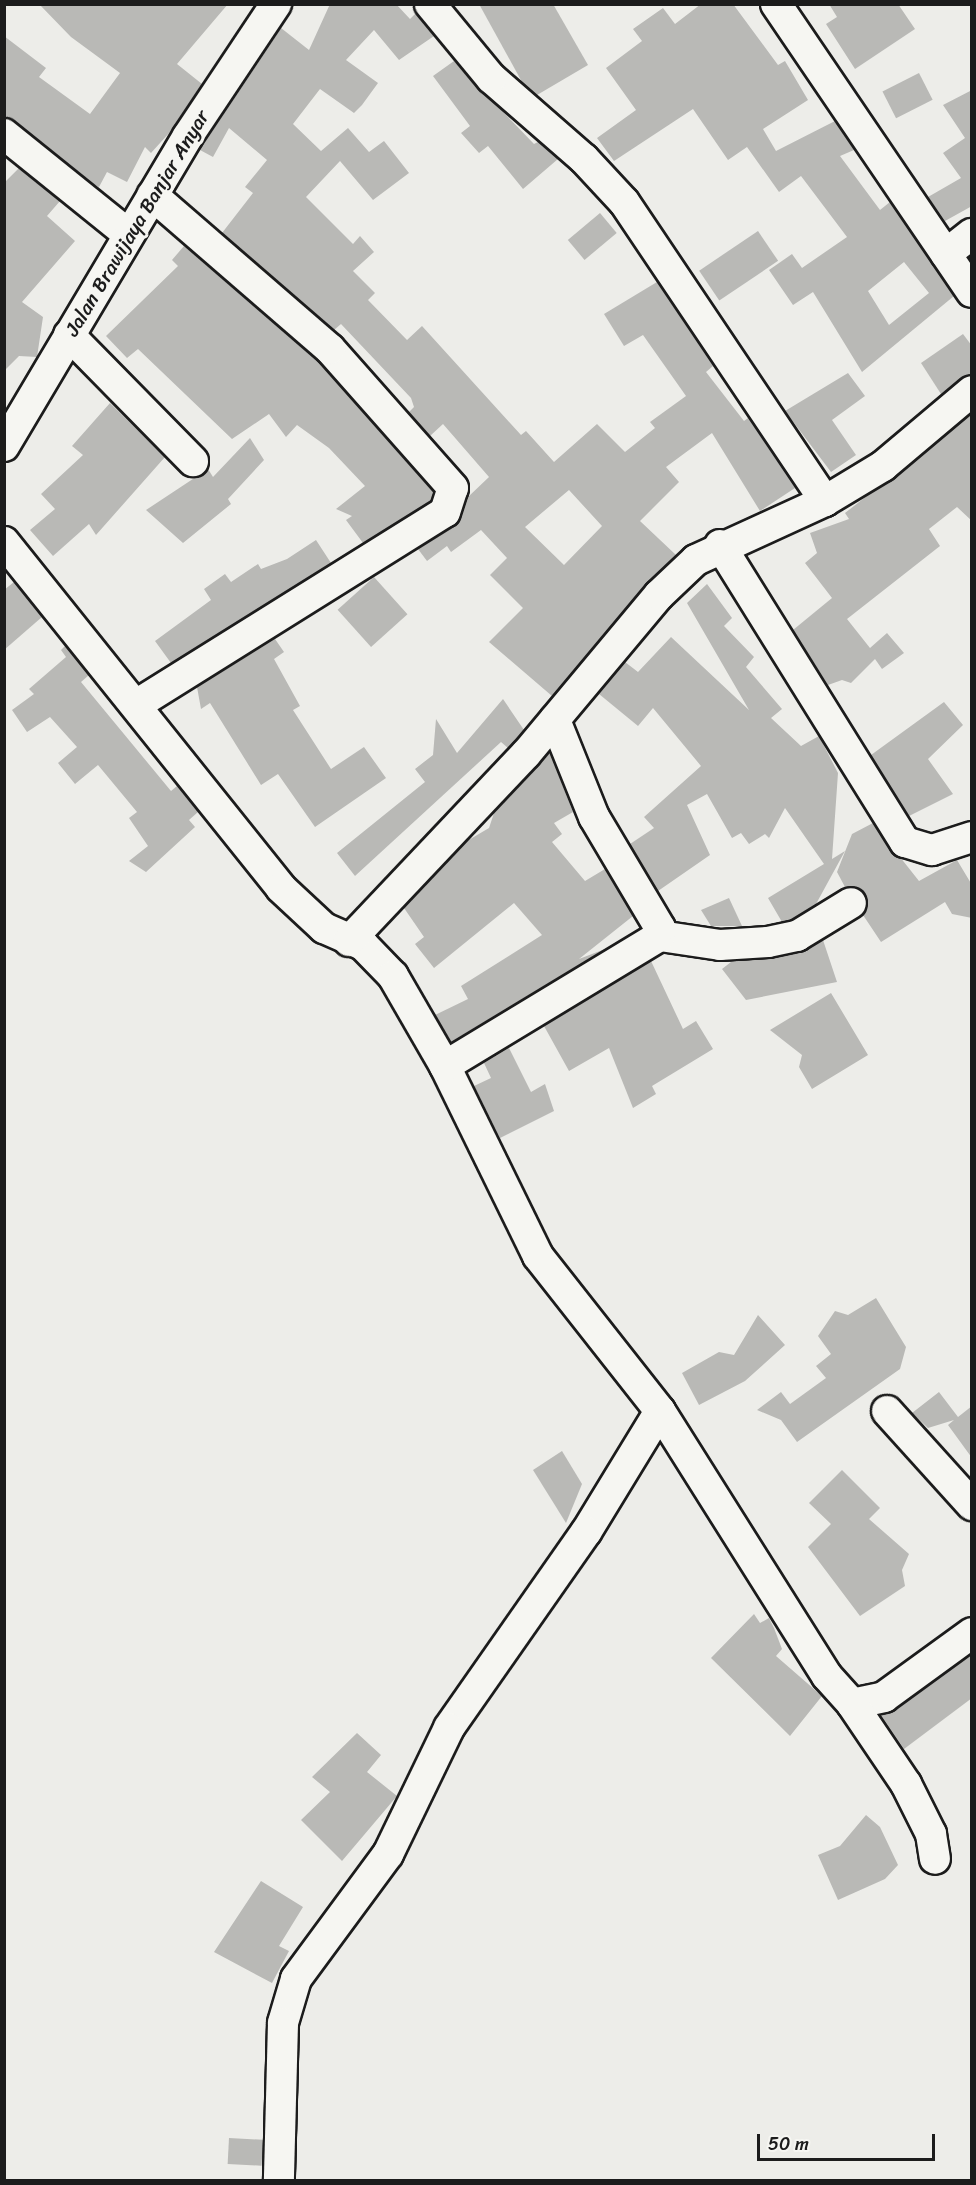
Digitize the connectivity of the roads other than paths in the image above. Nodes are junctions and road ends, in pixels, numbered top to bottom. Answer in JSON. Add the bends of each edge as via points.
{"nodes":[{"id":1,"x":276,"y":4,"type":"edge"},
{"id":2,"x":430,"y":4,"type":"edge"},
{"id":3,"x":776,"y":4,"type":"edge"},
{"id":4,"x":4,"y":134,"type":"edge"},
{"id":5,"x":152,"y":195,"type":"junction"},
{"id":6,"x":128,"y":234,"type":"junction"},
{"id":7,"x":972,"y":234,"type":"edge"},
{"id":8,"x":946,"y":254,"type":"junction"},
{"id":9,"x":972,"y":292,"type":"edge"},
{"id":10,"x":69,"y":335,"type":"junction"},
{"id":11,"x":972,"y":391,"type":"edge"},
{"id":12,"x":4,"y":446,"type":"edge"},
{"id":13,"x":193,"y":461,"type":"dead end"},
{"id":14,"x":825,"y":501,"type":"junction"},
{"id":15,"x":4,"y":542,"type":"edge"},
{"id":16,"x":720,"y":545,"type":"junction"},
{"id":17,"x":136,"y":705,"type":"junction"},
{"id":18,"x":555,"y":720,"type":"junction"},
{"id":19,"x":972,"y":837,"type":"edge"},
{"id":20,"x":851,"y":903,"type":"dead end"},
{"id":21,"x":660,"y":936,"type":"junction"},
{"id":22,"x":349,"y":941,"type":"junction"},
{"id":23,"x":445,"y":1066,"type":"junction"},
{"id":24,"x":660,"y":1411,"type":"junction"},
{"id":25,"x":887,"y":1411,"type":"dead end"},
{"id":26,"x":972,"y":1505,"type":"edge"},
{"id":27,"x":972,"y":1633,"type":"edge"},
{"id":28,"x":852,"y":1704,"type":"junction"},
{"id":29,"x":935,"y":1859,"type":"dead end"},
{"id":30,"x":279,"y":2181,"type":"edge"}],
"edges":[{"from":1,"to":5,"type":"street","name":"Jalan Brawijaya Banjar Anyar"},
{"from":2,"to":14,"type":"street","via":[[490,78],[584,159],[624,202]]},
{"from":3,"to":8,"type":"street"},
{"from":4,"to":6,"type":"street"},
{"from":5,"to":6,"type":"street","name":"Jalan Brawijaya Banjar Anyar"},
{"from":5,"to":17,"type":"street","via":[[330,349],[453,488],[445,512]]},
{"from":6,"to":10,"type":"street","name":"Jalan Brawijaya Banjar Anyar"},
{"from":7,"to":8,"type":"street"},
{"from":8,"to":9,"type":"street"},
{"from":10,"to":12,"type":"street","name":"Jalan Brawijaya Banjar Anyar"},
{"from":10,"to":13,"type":"street"},
{"from":11,"to":14,"type":"street","via":[[883,466]]},
{"from":14,"to":16,"type":"street"},
{"from":15,"to":17,"type":"street"},
{"from":16,"to":18,"type":"street","via":[[659,595]]},
{"from":16,"to":19,"type":"street","via":[[905,842],[932,850]]},
{"from":17,"to":22,"type":"street","via":[[281,888],[324,928]]},
{"from":18,"to":21,"type":"street","via":[[594,817],[660,928]]},
{"from":18,"to":22,"type":"street"},
{"from":20,"to":21,"type":"street","via":[[797,936],[768,942],[720,945]]},
{"from":21,"to":23,"type":"street"},
{"from":22,"to":23,"type":"street","via":[[363,945],[393,976]]},
{"from":23,"to":24,"type":"street","via":[[538,1256]]},
{"from":24,"to":28,"type":"street","via":[[827,1676]]},
{"from":24,"to":30,"type":"street","via":[[586,1532],[449,1728],[388,1854],[296,1979],[283,2023]]},
{"from":25,"to":26,"type":"street"},
{"from":27,"to":28,"type":"street","via":[[884,1697]]},
{"from":28,"to":29,"type":"street","via":[[906,1784],[931,1834]]}]}
